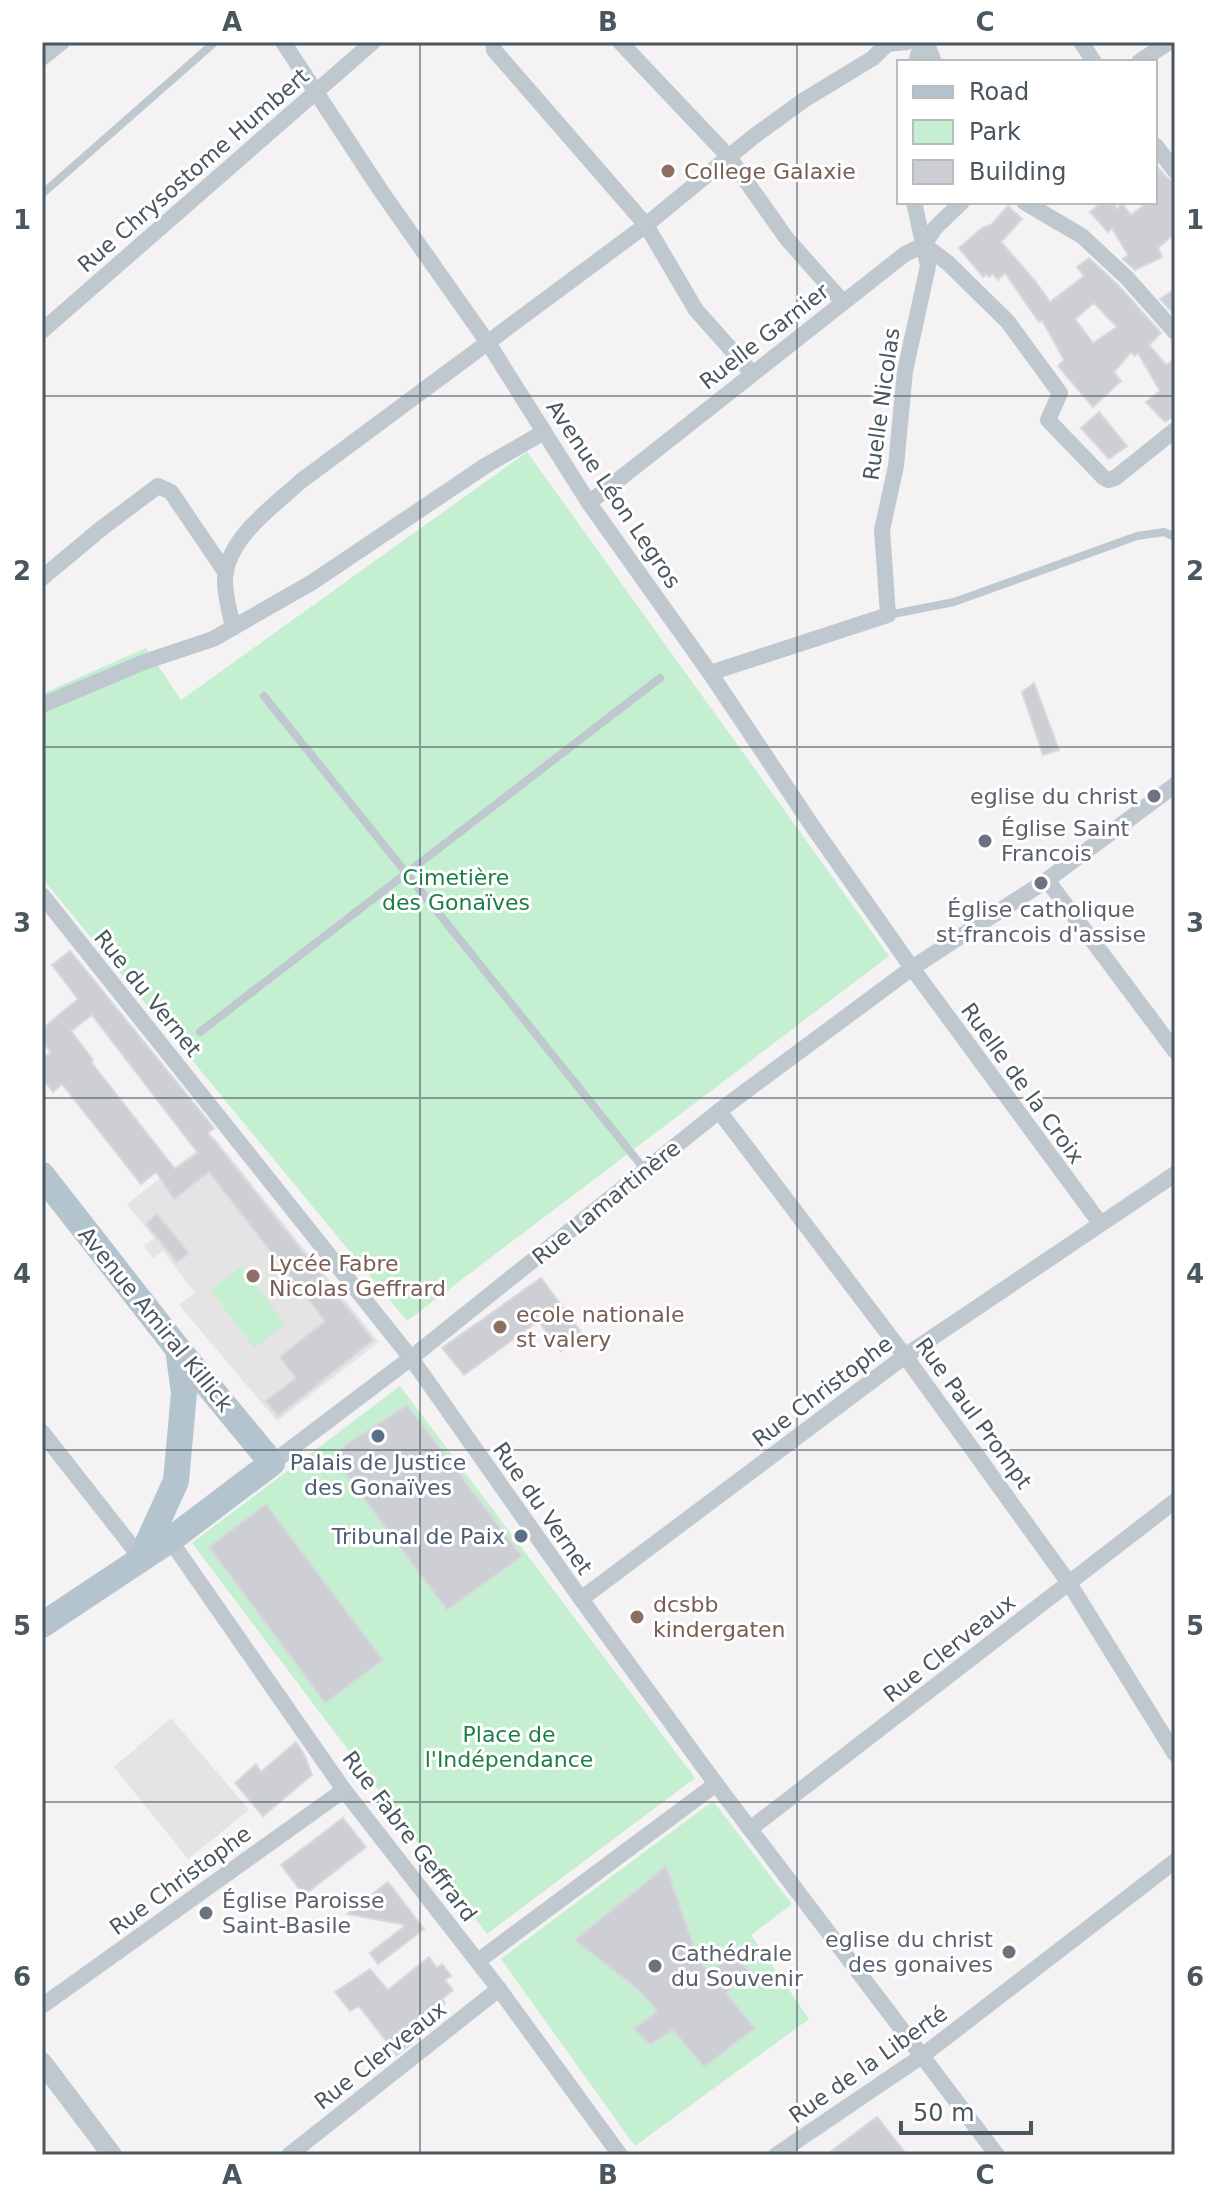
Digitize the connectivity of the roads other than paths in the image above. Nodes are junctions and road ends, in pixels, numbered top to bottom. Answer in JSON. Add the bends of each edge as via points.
{"nodes":[{"id":1,"x":62,"y":42,"type":"edge"},
{"id":2,"x":215,"y":42,"type":"edge"},
{"id":3,"x":283,"y":42,"type":"edge"},
{"id":4,"x":373,"y":42,"type":"edge"},
{"id":5,"x":493,"y":42,"type":"edge"},
{"id":6,"x":620,"y":42,"type":"edge"},
{"id":7,"x":907,"y":42,"type":"edge"},
{"id":8,"x":924,"y":42,"type":"edge"},
{"id":9,"x":1081,"y":42,"type":"edge"},
{"id":10,"x":1169,"y":42,"type":"edge"},
{"id":11,"x":886,"y":43,"type":"edge"},
{"id":12,"x":42,"y":58,"type":"edge"},
{"id":13,"x":933,"y":60,"type":"edge"},
{"id":14,"x":1093,"y":60,"type":"edge"},
{"id":15,"x":1142,"y":60,"type":"edge"},
{"id":16,"x":316,"y":93,"type":"junction"},
{"id":17,"x":1157,"y":148,"type":"edge"},
{"id":18,"x":729,"y":157,"type":"junction"},
{"id":19,"x":1175,"y":171,"type":"edge"},
{"id":20,"x":42,"y":194,"type":"edge"},
{"id":21,"x":914,"y":204,"type":"edge"},
{"id":22,"x":960,"y":204,"type":"edge"},
{"id":23,"x":1027,"y":204,"type":"edge"},
{"id":24,"x":646,"y":225,"type":"junction"},
{"id":25,"x":924,"y":245,"type":"junction"},
{"id":26,"x":843,"y":302,"type":"junction"},
{"id":27,"x":1174,"y":329,"type":"edge"},
{"id":28,"x":42,"y":331,"type":"edge"},
{"id":29,"x":488,"y":343,"type":"junction"},
{"id":30,"x":752,"y":373,"type":"junction"},
{"id":31,"x":1175,"y":430,"type":"edge"},
{"id":32,"x":544,"y":432,"type":"junction"},
{"id":33,"x":589,"y":503,"type":"junction"},
{"id":34,"x":1175,"y":537,"type":"edge"},
{"id":35,"x":226,"y":573,"type":"junction"},
{"id":36,"x":42,"y":578,"type":"edge"},
{"id":37,"x":888,"y":615,"type":"junction"},
{"id":38,"x":233,"y":628,"type":"junction"},
{"id":39,"x":710,"y":673,"type":"junction"},
{"id":40,"x":660,"y":678,"type":"dead end"},
{"id":41,"x":264,"y":696,"type":"dead end"},
{"id":42,"x":42,"y":705,"type":"edge"},
{"id":43,"x":1175,"y":785,"type":"edge"},
{"id":44,"x":407,"y":874,"type":"junction"},
{"id":45,"x":1047,"y":880,"type":"junction"},
{"id":46,"x":42,"y":895,"type":"edge"},
{"id":47,"x":912,"y":968,"type":"junction"},
{"id":48,"x":200,"y":1032,"type":"dead end"},
{"id":49,"x":1175,"y":1051,"type":"edge"},
{"id":50,"x":719,"y":1111,"type":"junction"},
{"id":51,"x":645,"y":1170,"type":"junction"},
{"id":52,"x":1175,"y":1174,"type":"edge"},
{"id":53,"x":42,"y":1175,"type":"edge"},
{"id":54,"x":1100,"y":1223,"type":"junction"},
{"id":55,"x":178,"y":1349,"type":"junction"},
{"id":56,"x":905,"y":1356,"type":"junction"},
{"id":57,"x":411,"y":1358,"type":"junction"},
{"id":58,"x":42,"y":1432,"type":"edge"},
{"id":59,"x":272,"y":1463,"type":"junction"},
{"id":60,"x":1175,"y":1501,"type":"edge"},
{"id":61,"x":170,"y":1540,"type":"junction"},
{"id":62,"x":141,"y":1558,"type":"junction"},
{"id":63,"x":1069,"y":1583,"type":"junction"},
{"id":64,"x":581,"y":1599,"type":"junction"},
{"id":65,"x":42,"y":1625,"type":"edge"},
{"id":66,"x":1175,"y":1754,"type":"edge"},
{"id":67,"x":716,"y":1784,"type":"junction"},
{"id":68,"x":344,"y":1790,"type":"junction"},
{"id":69,"x":750,"y":1829,"type":"junction"},
{"id":70,"x":1175,"y":1861,"type":"edge"},
{"id":71,"x":478,"y":1961,"type":"junction"},
{"id":72,"x":499,"y":1989,"type":"junction"},
{"id":73,"x":42,"y":2006,"type":"edge"},
{"id":74,"x":922,"y":2056,"type":"junction"},
{"id":75,"x":42,"y":2062,"type":"edge"},
{"id":76,"x":112,"y":2155,"type":"edge"},
{"id":77,"x":289,"y":2155,"type":"edge"},
{"id":78,"x":620,"y":2155,"type":"edge"},
{"id":79,"x":776,"y":2155,"type":"edge"},
{"id":80,"x":997,"y":2155,"type":"edge"}],
"edges":[{"from":1,"to":12,"type":"street"},
{"from":2,"to":20,"type":"lane"},
{"from":3,"to":16,"type":"street","name":"Avenue Léon Legros"},
{"from":4,"to":16,"type":"street","name":"Rue Chrysostome Humbert"},
{"from":5,"to":24,"type":"street","via":[[494,50]]},
{"from":6,"to":18,"type":"street"},
{"from":7,"to":11,"type":"street"},
{"from":8,"to":13,"type":"street"},
{"from":9,"to":14,"type":"street"},
{"from":10,"to":15,"type":"street"},
{"from":11,"to":18,"type":"street","via":[[873,58],[804,100]]},
{"from":16,"to":28,"type":"street","name":"Rue Chrysostome Humbert"},
{"from":16,"to":29,"type":"street","name":"Avenue Léon Legros"},
{"from":17,"to":19,"type":"street"},
{"from":18,"to":24,"type":"street"},
{"from":18,"to":26,"type":"street","via":[[787,239]]},
{"from":21,"to":25,"type":"street","name":"Ruelle Nicolas"},
{"from":22,"to":25,"type":"street","name":"Ruelle Garnier"},
{"from":23,"to":27,"type":"street","via":[[1082,236]]},
{"from":24,"to":29,"type":"street"},
{"from":24,"to":30,"type":"street","via":[[696,310]]},
{"from":25,"to":26,"type":"street","name":"Ruelle Garnier"},
{"from":25,"to":31,"type":"street","via":[[1008,322],[1060,393],[1048,420],[1103,477],[1115,478]]},
{"from":25,"to":37,"type":"street","name":"Ruelle Nicolas","via":[[928,266],[905,371],[896,466],[882,530]]},
{"from":26,"to":30,"type":"street","name":"Ruelle Garnier"},
{"from":29,"to":32,"type":"street","name":"Avenue Léon Legros"},
{"from":29,"to":35,"type":"street","via":[[301,481],[240,541]]},
{"from":30,"to":33,"type":"street","name":"Ruelle Garnier"},
{"from":32,"to":33,"type":"street","name":"Avenue Léon Legros"},
{"from":32,"to":38,"type":"street"},
{"from":33,"to":39,"type":"street","name":"Avenue Léon Legros"},
{"from":34,"to":37,"type":"lane","via":[[1164,532],[1137,536],[954,602]]},
{"from":35,"to":36,"type":"street","via":[[171,492],[158,486]]},
{"from":35,"to":38,"type":"street"},
{"from":37,"to":39,"type":"street"},
{"from":38,"to":42,"type":"street"},
{"from":39,"to":47,"type":"street","name":"Avenue Léon Legros"},
{"from":40,"to":44,"type":"lane"},
{"from":41,"to":44,"type":"lane"},
{"from":43,"to":45,"type":"street","name":"Rue Lamartinère"},
{"from":44,"to":48,"type":"lane"},
{"from":44,"to":51,"type":"lane"},
{"from":45,"to":47,"type":"street","name":"Rue Lamartinère"},
{"from":45,"to":49,"type":"street"},
{"from":46,"to":57,"type":"street","name":"Rue du Vernet"},
{"from":47,"to":50,"type":"street","name":"Rue Lamartinère"},
{"from":47,"to":54,"type":"street","name":"Ruelle de la Croix"},
{"from":50,"to":51,"type":"street","name":"Rue Lamartinère"},
{"from":50,"to":56,"type":"street","name":"Rue Paul Prompt"},
{"from":51,"to":57,"type":"street","name":"Rue Lamartinère"},
{"from":52,"to":54,"type":"street","name":"Rue Christophe"},
{"from":53,"to":55,"type":"main road","name":"Avenue Amiral Killick"},
{"from":54,"to":56,"type":"street","name":"Rue Christophe"},
{"from":55,"to":59,"type":"main road","name":"Avenue Amiral Killick"},
{"from":55,"to":62,"type":"main road","via":[[184,1393],[176,1481]]},
{"from":56,"to":63,"type":"street","name":"Rue Paul Prompt"},
{"from":56,"to":64,"type":"street","name":"Rue Christophe"},
{"from":57,"to":59,"type":"street","name":"Rue Lamartinère"},
{"from":57,"to":64,"type":"street","name":"Rue du Vernet"},
{"from":58,"to":62,"type":"street"},
{"from":59,"to":61,"type":"main road","name":"Rue Lamartinère"},
{"from":60,"to":63,"type":"street","name":"Rue Clerveaux"},
{"from":61,"to":62,"type":"main road","name":"Rue Lamartinère"},
{"from":61,"to":68,"type":"street","name":"Rue Fabre Geffrard"},
{"from":62,"to":65,"type":"main road","name":"Rue Lamartinère"},
{"from":63,"to":66,"type":"street","name":"Rue Paul Prompt"},
{"from":63,"to":69,"type":"street","name":"Rue Clerveaux"},
{"from":64,"to":67,"type":"street","name":"Rue du Vernet"},
{"from":67,"to":69,"type":"street","name":"Rue du Vernet"},
{"from":67,"to":71,"type":"street"},
{"from":68,"to":71,"type":"street","name":"Rue Fabre Geffrard"},
{"from":68,"to":73,"type":"street","name":"Rue Christophe"},
{"from":69,"to":74,"type":"street","name":"Rue du Vernet"},
{"from":70,"to":74,"type":"street","name":"Rue de la Liberté"},
{"from":71,"to":72,"type":"street","name":"Rue Fabre Geffrard"},
{"from":72,"to":77,"type":"street","name":"Rue Clerveaux"},
{"from":72,"to":78,"type":"street","name":"Rue Fabre Geffrard"},
{"from":74,"to":79,"type":"street","name":"Rue de la Liberté"},
{"from":74,"to":80,"type":"street","name":"Rue du Vernet"},
{"from":75,"to":76,"type":"street"}]}
